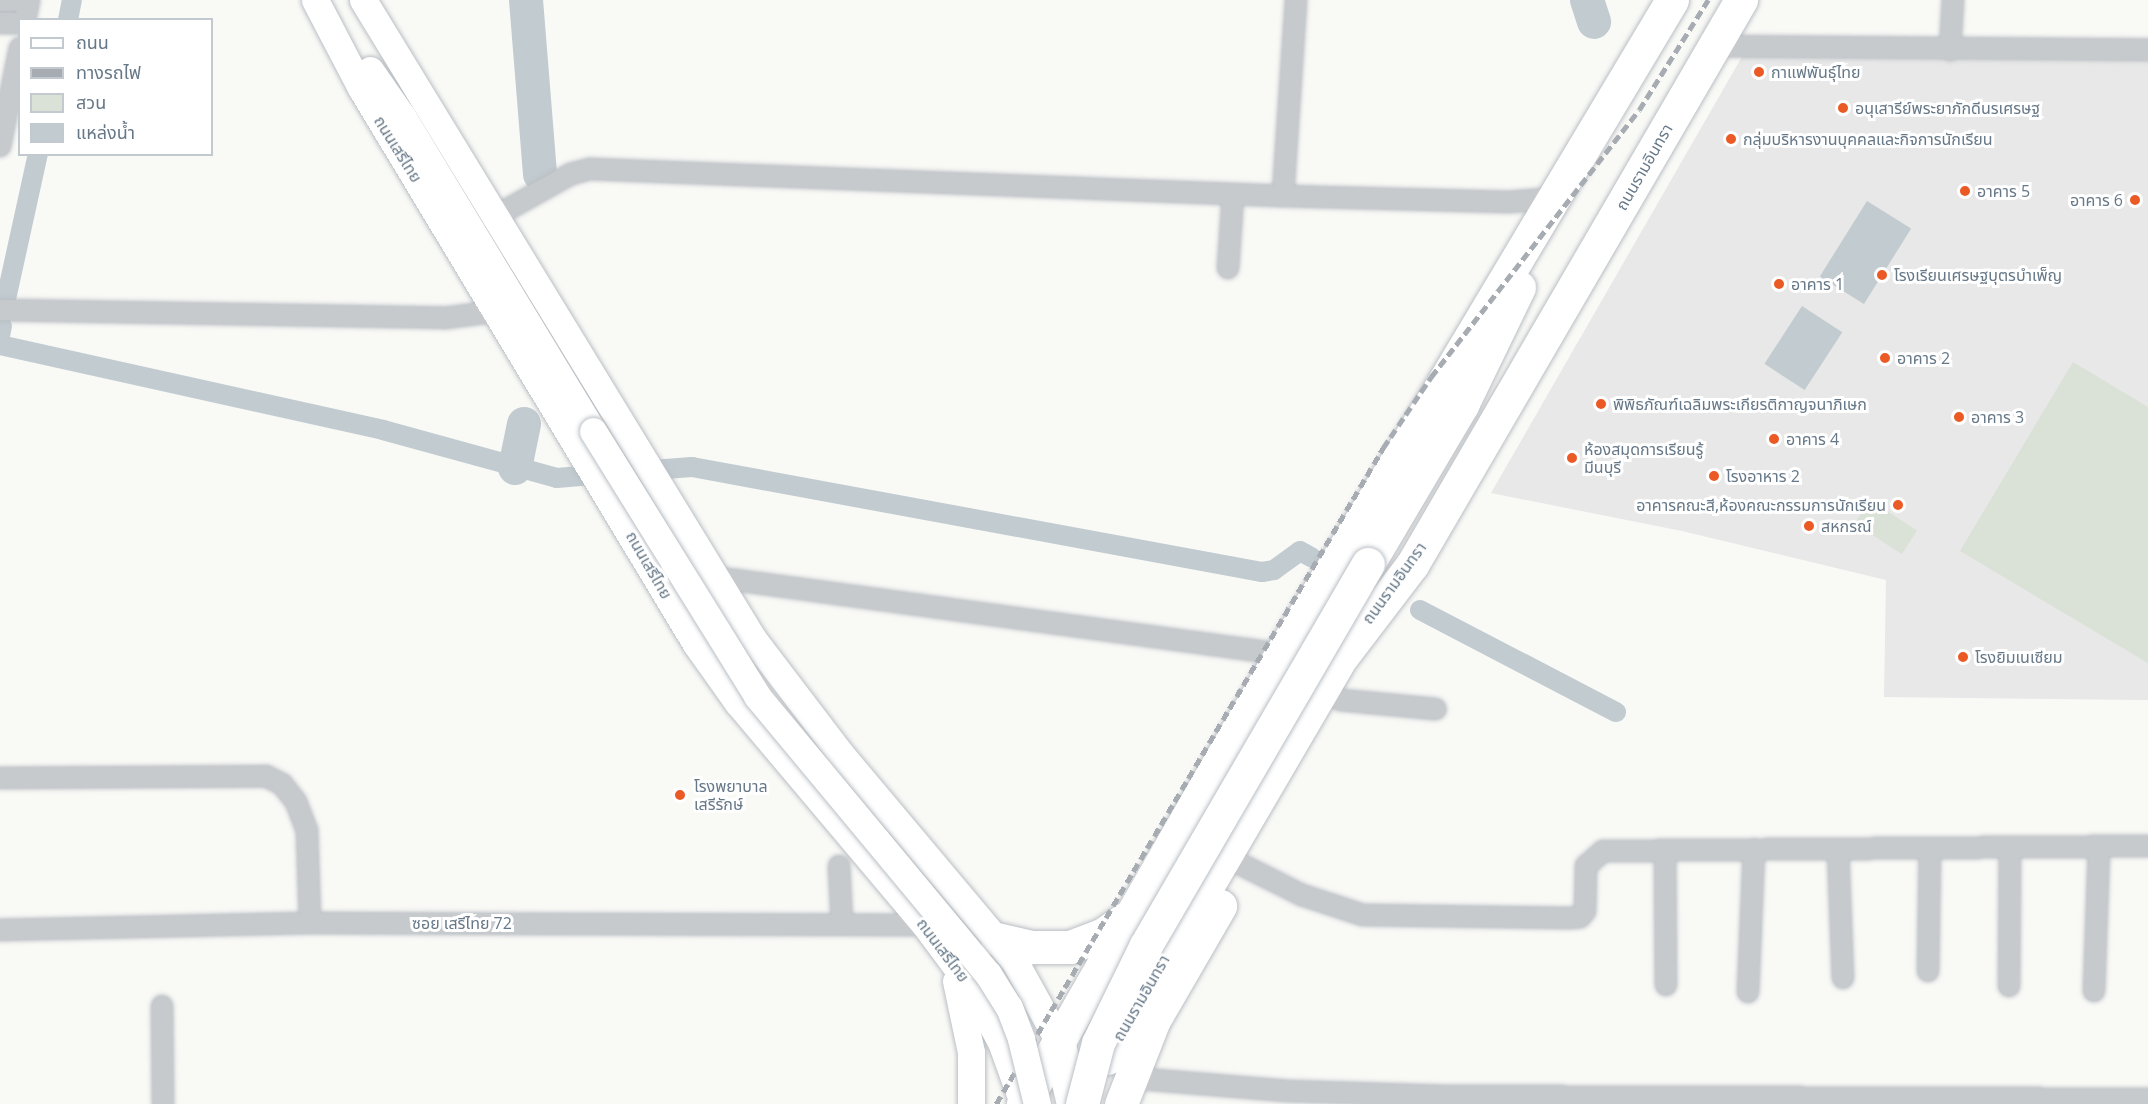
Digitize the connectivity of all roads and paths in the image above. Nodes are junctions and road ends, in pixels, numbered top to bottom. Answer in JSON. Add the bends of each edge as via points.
{"nodes":[{"id":1,"x":29,"y":0,"type":"edge"},
{"id":2,"x":363,"y":0,"type":"edge"},
{"id":3,"x":1296,"y":0,"type":"edge"},
{"id":4,"x":1672,"y":0,"type":"edge"},
{"id":5,"x":1741,"y":0,"type":"edge"},
{"id":6,"x":1953,"y":0,"type":"edge"},
{"id":7,"x":0,"y":1,"type":"edge"},
{"id":8,"x":320,"y":9,"type":"edge"},
{"id":9,"x":25,"y":18,"type":"edge"},
{"id":10,"x":0,"y":23,"type":"edge"},
{"id":11,"x":18,"y":23,"type":"edge"},
{"id":12,"x":1714,"y":46,"type":"junction"},
{"id":13,"x":1950,"y":50,"type":"junction"},
{"id":14,"x":2148,"y":50,"type":"edge"},
{"id":15,"x":18,"y":58,"type":"edge"},
{"id":16,"x":0,"y":146,"type":"edge"},
{"id":17,"x":1233,"y":194,"type":"junction"},
{"id":18,"x":1283,"y":196,"type":"junction"},
{"id":19,"x":1557,"y":198,"type":"junction"},
{"id":20,"x":494,"y":217,"type":"junction"},
{"id":21,"x":1228,"y":268,"type":"dead end"},
{"id":22,"x":0,"y":310,"type":"edge"},
{"id":23,"x":498,"y":312,"type":"junction"},
{"id":24,"x":1412,"y":565,"type":"junction"},
{"id":25,"x":713,"y":577,"type":"junction"},
{"id":26,"x":1281,"y":654,"type":"junction"},
{"id":27,"x":1340,"y":700,"type":"junction"},
{"id":28,"x":1436,"y":709,"type":"dead end"},
{"id":29,"x":815,"y":719,"type":"junction"},
{"id":30,"x":776,"y":747,"type":"junction"},
{"id":31,"x":1210,"y":775,"type":"junction"},
{"id":32,"x":0,"y":778,"type":"edge"},
{"id":33,"x":1257,"y":800,"type":"junction"},
{"id":34,"x":2148,"y":846,"type":"edge"},
{"id":35,"x":2099,"y":847,"type":"junction"},
{"id":36,"x":1930,"y":848,"type":"junction"},
{"id":37,"x":2010,"y":848,"type":"junction"},
{"id":38,"x":1754,"y":849,"type":"junction"},
{"id":39,"x":1838,"y":849,"type":"junction"},
{"id":40,"x":1665,"y":850,"type":"junction"},
{"id":41,"x":838,"y":866,"type":"dead end"},
{"id":42,"x":1244,"y":866,"type":"junction"},
{"id":43,"x":1127,"y":917,"type":"junction"},
{"id":44,"x":310,"y":923,"type":"junction"},
{"id":45,"x":842,"y":924,"type":"junction"},
{"id":46,"x":925,"y":925,"type":"junction"},
{"id":47,"x":0,"y":930,"type":"edge"},
{"id":48,"x":997,"y":939,"type":"junction"},
{"id":49,"x":949,"y":957,"type":"junction"},
{"id":50,"x":1928,"y":971,"type":"dead end"},
{"id":51,"x":1843,"y":978,"type":"dead end"},
{"id":52,"x":1666,"y":986,"type":"dead end"},
{"id":53,"x":2009,"y":986,"type":"dead end"},
{"id":54,"x":2094,"y":991,"type":"dead end"},
{"id":55,"x":1748,"y":992,"type":"dead end"},
{"id":56,"x":162,"y":1006,"type":"dead end"},
{"id":57,"x":1058,"y":1040,"type":"junction"},
{"id":58,"x":1126,"y":1091,"type":"edge"},
{"id":59,"x":2148,"y":1099,"type":"edge"},
{"id":60,"x":1025,"y":1103,"type":"edge"},
{"id":61,"x":163,"y":1104,"type":"edge"},
{"id":62,"x":971,"y":1104,"type":"edge"},
{"id":63,"x":1073,"y":1104,"type":"edge"},
{"id":64,"x":1083,"y":1104,"type":"edge"}],
"edges":[{"from":1,"to":7,"type":"street"},
{"from":1,"to":9,"type":"street"},
{"from":2,"to":20,"type":"main road"},
{"from":3,"to":18,"type":"street"},
{"from":4,"to":19,"type":"highway"},
{"from":5,"to":12,"type":"highway","name":"ถนนรามอินทรา"},
{"from":6,"to":13,"type":"street"},
{"from":8,"to":23,"type":"main road","name":"ถนนเสรีไทย","via":[[361,88]]},
{"from":8,"to":60,"type":"main road","bridge":true,"via":[[402,116],[757,696],[988,974],[1009,1007],[1021,1039]]},
{"from":10,"to":11,"type":"street"},
{"from":12,"to":13,"type":"street"},
{"from":12,"to":24,"type":"highway","name":"ถนนรามอินทรา"},
{"from":13,"to":14,"type":"street"},
{"from":15,"to":16,"type":"street"},
{"from":17,"to":18,"type":"street"},
{"from":17,"to":20,"type":"street","via":[[590,169],[571,174]]},
{"from":17,"to":21,"type":"street"},
{"from":18,"to":19,"type":"street","via":[[1521,202]]},
{"from":19,"to":26,"type":"highway","via":[[1474,327]]},
{"from":19,"to":64,"type":"highway","bridge":true,"via":[[1462,405],[1146,945],[1098,1043]]},
{"from":20,"to":25,"type":"main road"},
{"from":22,"to":23,"type":"street","via":[[445,318]]},
{"from":23,"to":30,"type":"main road","name":"ถนนเสรีไทย","via":[[712,670]]},
{"from":24,"to":27,"type":"highway"},
{"from":24,"to":33,"type":"highway","name":"ถนนรามอินทรา","via":[[1338,662]]},
{"from":25,"to":26,"type":"street"},
{"from":25,"to":29,"type":"main road","via":[[753,639]]},
{"from":26,"to":31,"type":"highway"},
{"from":27,"to":28,"type":"street"},
{"from":27,"to":42,"type":"highway"},
{"from":29,"to":30,"type":"main road","via":[[801,745],[789,749]]},
{"from":29,"to":48,"type":"main road"},
{"from":30,"to":46,"type":"main road","name":"ถนนเสรีไทย"},
{"from":31,"to":33,"type":"highway"},
{"from":31,"to":43,"type":"highway"},
{"from":32,"to":44,"type":"street","via":[[266,776],[282,784],[296,802],[307,831]]},
{"from":33,"to":64,"type":"highway","name":"ถนนรามอินทรา","via":[[1141,996]]},
{"from":34,"to":35,"type":"street"},
{"from":35,"to":37,"type":"street"},
{"from":35,"to":54,"type":"street"},
{"from":36,"to":37,"type":"street"},
{"from":36,"to":39,"type":"street"},
{"from":36,"to":50,"type":"street"},
{"from":37,"to":53,"type":"street"},
{"from":38,"to":39,"type":"street"},
{"from":38,"to":40,"type":"street"},
{"from":38,"to":55,"type":"street"},
{"from":39,"to":51,"type":"street"},
{"from":40,"to":42,"type":"street","via":[[1603,851],[1593,857],[1586,866],[1585,911],[1574,918],[1363,915],[1302,895]]},
{"from":40,"to":52,"type":"street"},
{"from":41,"to":45,"type":"street"},
{"from":42,"to":58,"type":"highway","via":[[1154,1020]]},
{"from":43,"to":48,"type":"highway","via":[[1102,935],[1070,947],[1033,947]]},
{"from":43,"to":57,"type":"highway"},
{"from":44,"to":45,"type":"street","name":"ซอย เสรีไทย 72"},
{"from":44,"to":47,"type":"street","name":"ซอย เสรีไทย 72"},
{"from":45,"to":46,"type":"street","name":"ซอย เสรีไทย 72"},
{"from":46,"to":49,"type":"main road","name":"ถนนเสรีไทย"},
{"from":48,"to":57,"type":"main road","via":[[1031,985]]},
{"from":49,"to":60,"type":"main road","name":"ถนนเสรีไทย","via":[[987,1014]]},
{"from":49,"to":62,"type":"main road","via":[[966,1015]]},
{"from":56,"to":61,"type":"street"},
{"from":57,"to":60,"type":"highway"},
{"from":57,"to":63,"type":"highway"},
{"from":58,"to":59,"type":"street"}]}
